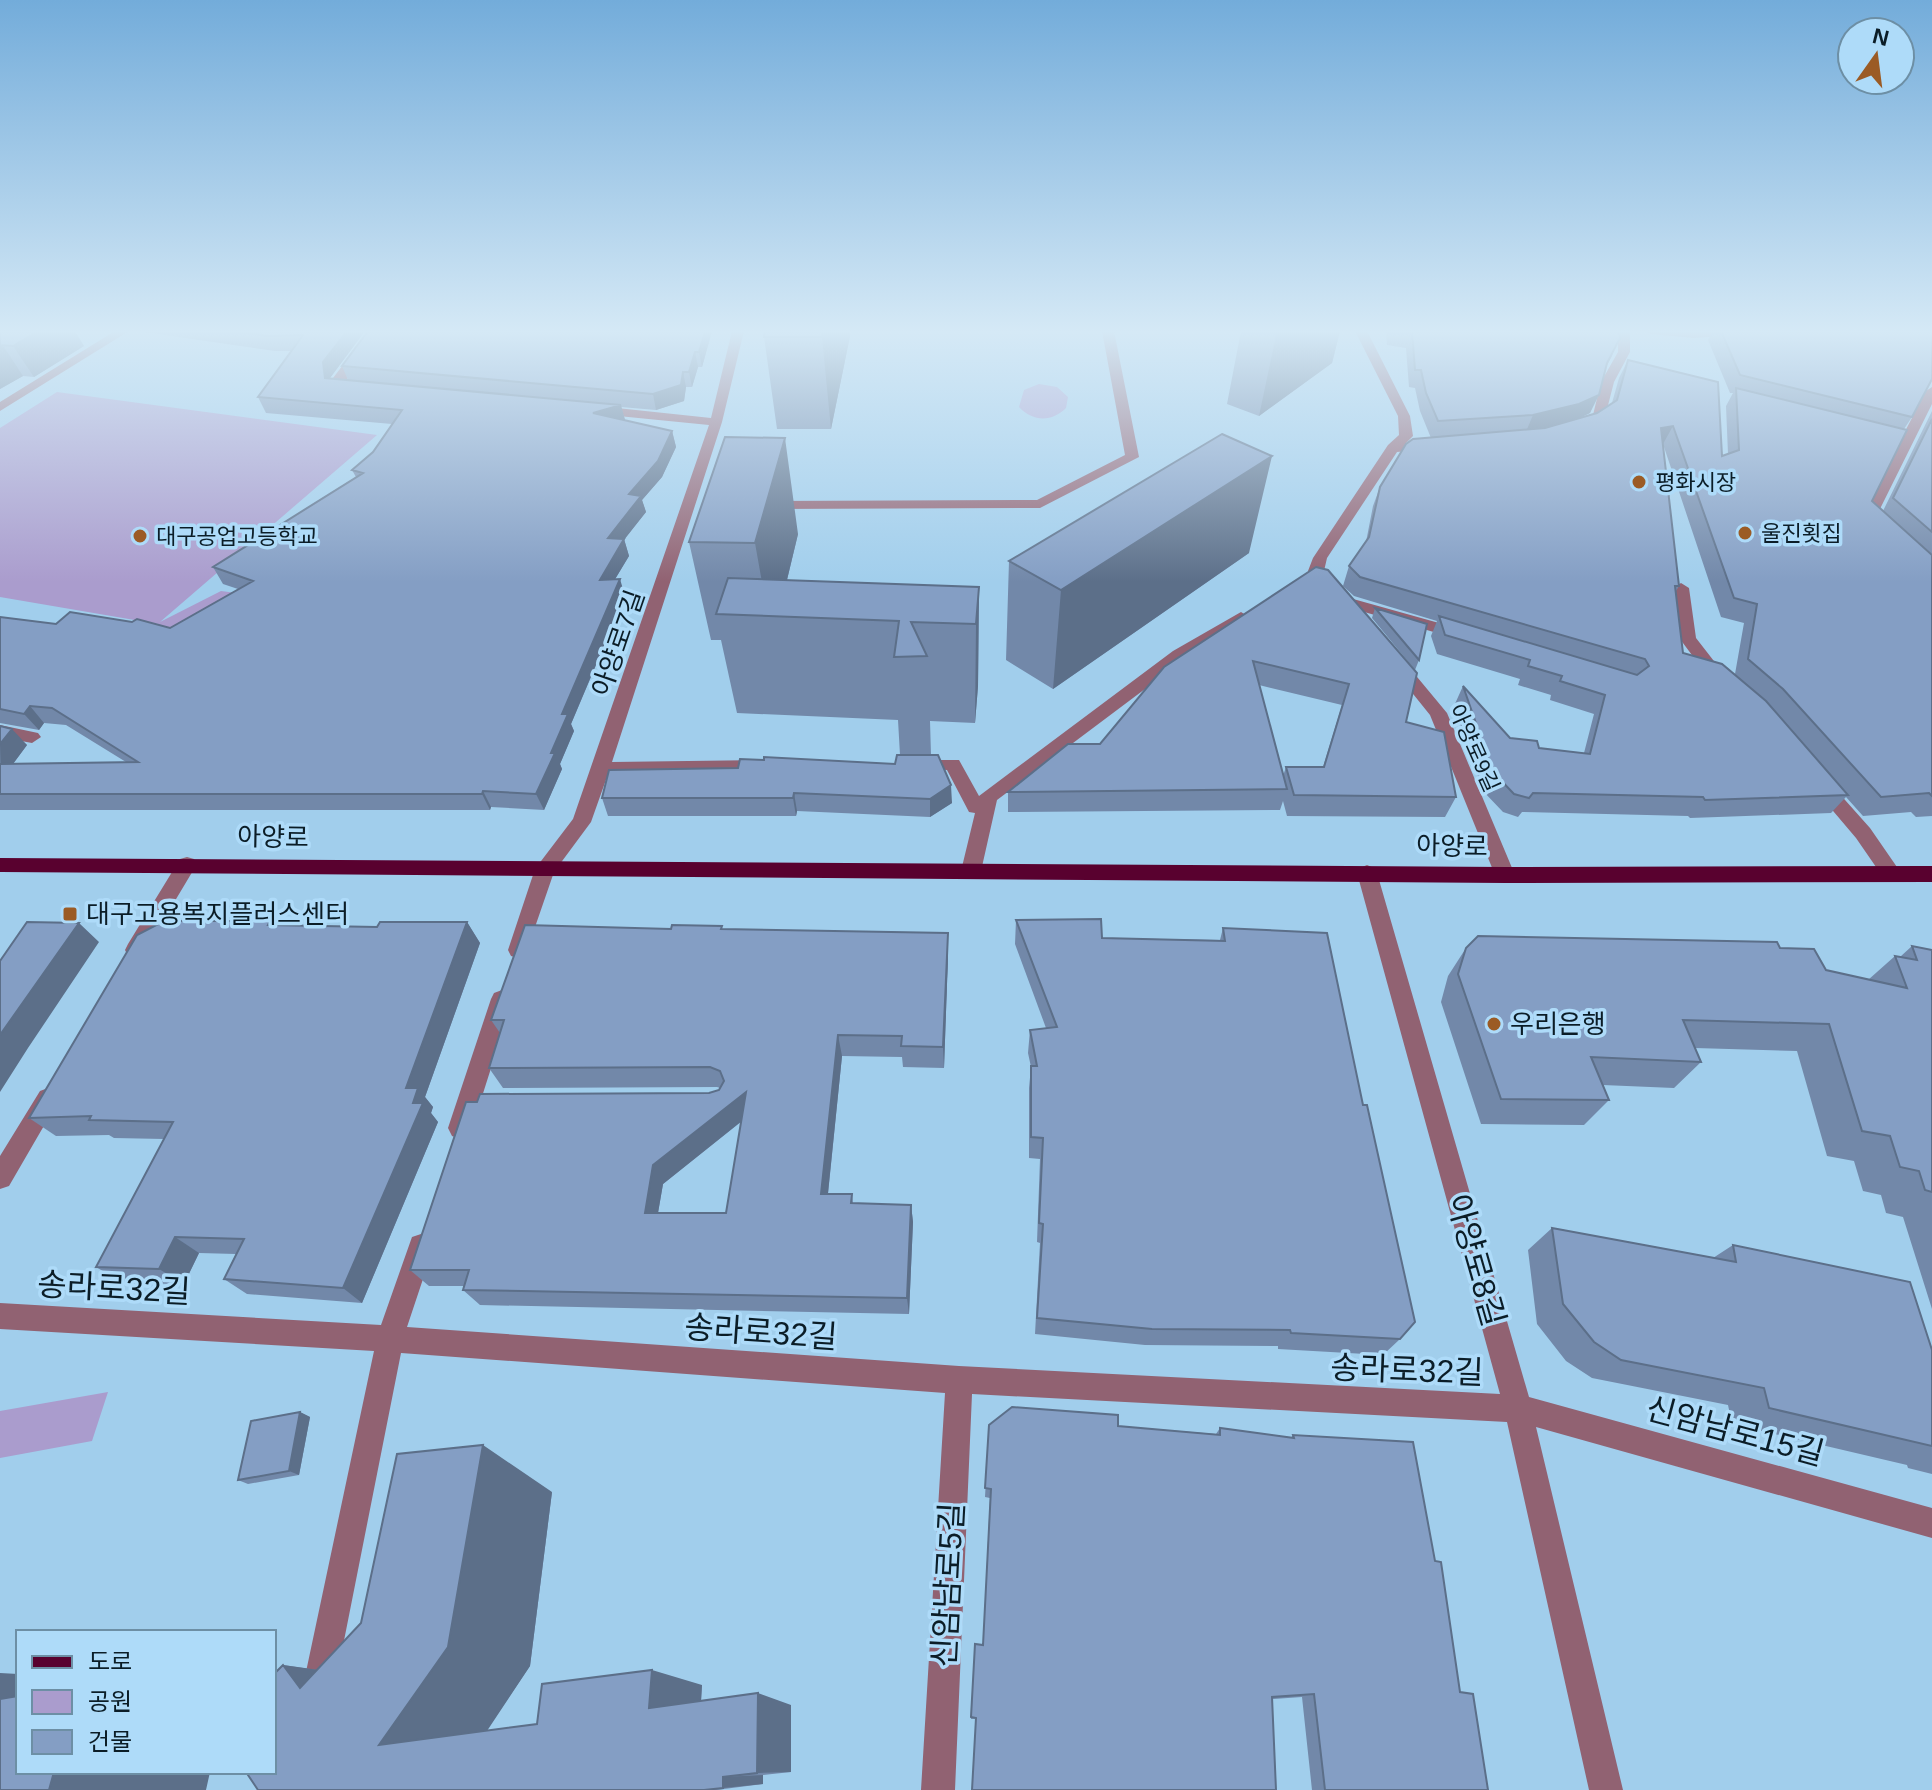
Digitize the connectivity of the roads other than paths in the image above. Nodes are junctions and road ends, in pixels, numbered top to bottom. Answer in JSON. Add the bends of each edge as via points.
{"nodes":[{"id":1,"x":641,"y":415,"type":"edge"},
{"id":2,"x":718,"y":415,"type":"edge"},
{"id":3,"x":1124,"y":415,"type":"edge"},
{"id":4,"x":1403,"y":415,"type":"edge"},
{"id":5,"x":1599,"y":415,"type":"edge"},
{"id":6,"x":1920,"y":415,"type":"edge"},
{"id":7,"x":716,"y":422,"type":"junction"},
{"id":8,"x":1568,"y":432,"type":"edge"},
{"id":9,"x":1860,"y":434,"type":"edge"},
{"id":10,"x":1905,"y":444,"type":"junction"},
{"id":11,"x":1437,"y":445,"type":"edge"},
{"id":12,"x":1393,"y":448,"type":"junction"},
{"id":13,"x":751,"y":505,"type":"edge"},
{"id":14,"x":1881,"y":533,"type":"edge"},
{"id":15,"x":1325,"y":585,"type":"junction"},
{"id":16,"x":1681,"y":588,"type":"edge"},
{"id":17,"x":1253,"y":609,"type":"edge"},
{"id":18,"x":1367,"y":627,"type":"edge"},
{"id":19,"x":1474,"y":639,"type":"edge"},
{"id":20,"x":1387,"y":651,"type":"edge"},
{"id":21,"x":1728,"y":686,"type":"edge"},
{"id":22,"x":0,"y":731,"type":"edge"},
{"id":23,"x":32,"y":737,"type":"dead end"},
{"id":24,"x":905,"y":765,"type":"edge"},
{"id":25,"x":777,"y":766,"type":"edge"},
{"id":26,"x":601,"y":768,"type":"junction"},
{"id":27,"x":1811,"y":773,"type":"edge"},
{"id":28,"x":986,"y":808,"type":"junction"},
{"id":29,"x":187,"y":864,"type":"junction"},
{"id":30,"x":0,"y":865,"type":"edge"},
{"id":31,"x":545,"y":869,"type":"junction"},
{"id":32,"x":971,"y":871,"type":"junction"},
{"id":33,"x":1367,"y":873,"type":"junction"},
{"id":34,"x":1932,"y":874,"type":"edge"},
{"id":35,"x":1505,"y":875,"type":"junction"},
{"id":36,"x":1892,"y":875,"type":"junction"},
{"id":37,"x":121,"y":975,"type":"edge"},
{"id":38,"x":56,"y":1083,"type":"edge"},
{"id":39,"x":468,"y":1101,"type":"junction"},
{"id":40,"x":500,"y":1101,"type":"edge"},
{"id":41,"x":454,"y":1146,"type":"edge"},
{"id":42,"x":0,"y":1178,"type":"edge"},
{"id":43,"x":429,"y":1220,"type":"edge"},
{"id":44,"x":0,"y":1316,"type":"edge"},
{"id":45,"x":390,"y":1339,"type":"junction"},
{"id":46,"x":959,"y":1380,"type":"junction"},
{"id":47,"x":1518,"y":1408,"type":"junction"},
{"id":48,"x":1932,"y":1523,"type":"edge"},
{"id":49,"x":313,"y":1715,"type":"edge"},
{"id":50,"x":938,"y":1790,"type":"edge"},
{"id":51,"x":1606,"y":1790,"type":"edge"}],
"edges":[{"from":1,"to":7,"type":"street"},
{"from":2,"to":7,"type":"street","name":"아양로7길"},
{"from":3,"to":13,"type":"street","via":[[1132,457],[1040,504]]},
{"from":4,"to":12,"type":"street","via":[[1406,436]]},
{"from":5,"to":8,"type":"street","via":[[1589,426]]},
{"from":6,"to":10,"type":"street"},
{"from":7,"to":26,"type":"street","name":"아양로7길","via":[[697,505]]},
{"from":9,"to":10,"type":"street"},
{"from":10,"to":14,"type":"street","via":[[1868,519]]},
{"from":11,"to":12,"type":"street"},
{"from":12,"to":15,"type":"street","via":[[1320,558]]},
{"from":15,"to":18,"type":"street"},
{"from":15,"to":19,"type":"street"},
{"from":16,"to":21,"type":"street","via":[[1688,639]]},
{"from":17,"to":28,"type":"street","via":[[1153,674],[988,797]]},
{"from":20,"to":35,"type":"street","name":"아양로9길","via":[[1438,713]]},
{"from":22,"to":23,"type":"street"},
{"from":24,"to":28,"type":"street","via":[[953,764],[976,807]]},
{"from":25,"to":26,"type":"street"},
{"from":26,"to":31,"type":"street","name":"아양로7길","via":[[582,822]]},
{"from":27,"to":36,"type":"street"},
{"from":28,"to":32,"type":"street"},
{"from":29,"to":30,"type":"main road","name":"아양로"},
{"from":29,"to":31,"type":"main road","name":"아양로"},
{"from":29,"to":37,"type":"street"},
{"from":31,"to":32,"type":"main road","name":"아양로"},
{"from":31,"to":39,"type":"street"},
{"from":32,"to":33,"type":"main road","name":"아양로"},
{"from":33,"to":35,"type":"main road","name":"아양로"},
{"from":33,"to":47,"type":"street","name":"아양로8길"},
{"from":34,"to":36,"type":"main road","name":"아양로"},
{"from":35,"to":36,"type":"main road","name":"아양로"},
{"from":38,"to":42,"type":"street"},
{"from":39,"to":40,"type":"street"},
{"from":39,"to":41,"type":"street"},
{"from":43,"to":45,"type":"street"},
{"from":44,"to":45,"type":"street","name":"송라로32길"},
{"from":45,"to":46,"type":"street","name":"송라로32길"},
{"from":45,"to":49,"type":"street"},
{"from":46,"to":47,"type":"street","name":"송라로32길"},
{"from":46,"to":50,"type":"street","name":"신암남로5길"},
{"from":47,"to":48,"type":"street","name":"신암남로15길"},
{"from":47,"to":51,"type":"street","name":"아양로8길"}]}
